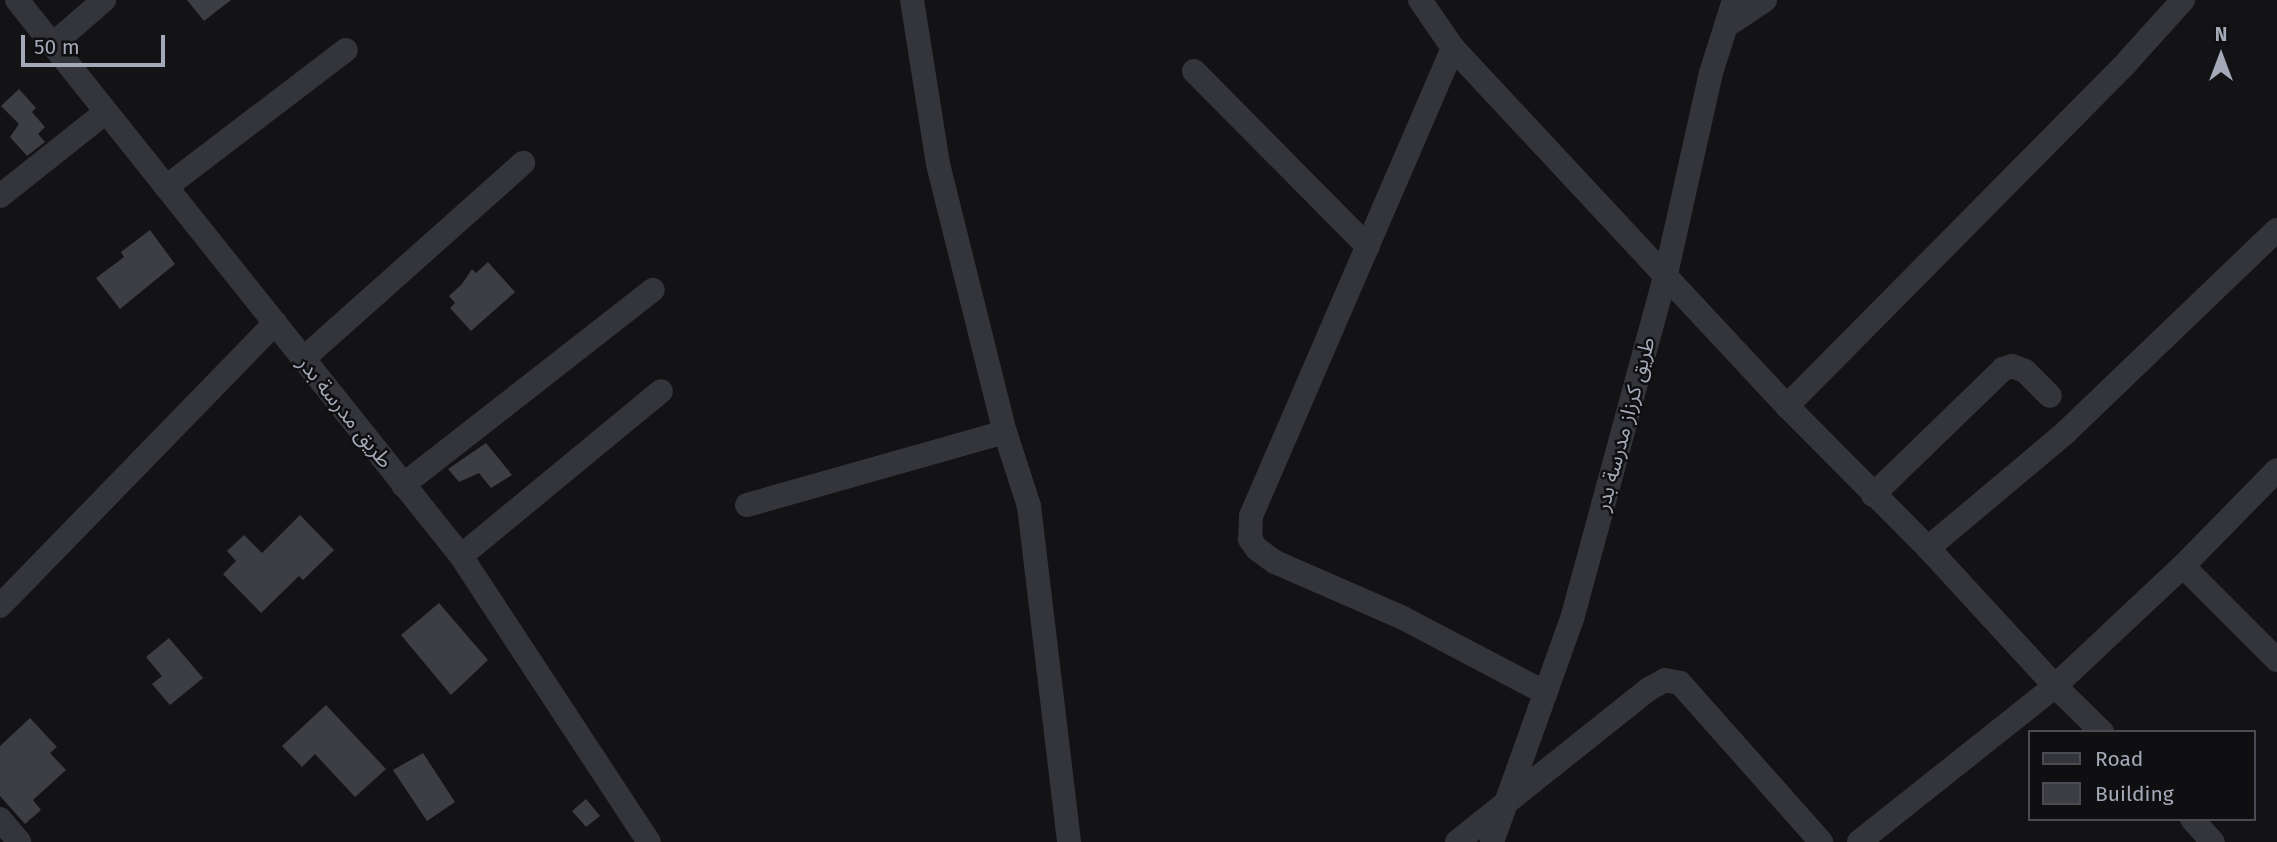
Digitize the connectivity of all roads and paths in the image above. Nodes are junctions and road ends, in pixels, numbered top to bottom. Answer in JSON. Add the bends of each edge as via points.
{"nodes":[{"id":1,"x":17,"y":0,"type":"edge"},
{"id":2,"x":104,"y":0,"type":"edge"},
{"id":3,"x":912,"y":0,"type":"edge"},
{"id":4,"x":1734,"y":0,"type":"edge"},
{"id":5,"x":1765,"y":0,"type":"edge"},
{"id":6,"x":2183,"y":0,"type":"edge"},
{"id":7,"x":1431,"y":5,"type":"edge"},
{"id":8,"x":1726,"y":26,"type":"junction"},
{"id":9,"x":52,"y":45,"type":"junction"},
{"id":10,"x":1454,"y":48,"type":"junction"},
{"id":11,"x":346,"y":50,"type":"dead end"},
{"id":12,"x":1194,"y":71,"type":"dead end"},
{"id":13,"x":106,"y":112,"type":"junction"},
{"id":14,"x":523,"y":163,"type":"dead end"},
{"id":15,"x":166,"y":187,"type":"junction"},
{"id":16,"x":0,"y":196,"type":"edge"},
{"id":17,"x":2277,"y":230,"type":"edge"},
{"id":18,"x":1368,"y":247,"type":"junction"},
{"id":19,"x":1666,"y":274,"type":"junction"},
{"id":20,"x":653,"y":290,"type":"dead end"},
{"id":21,"x":275,"y":323,"type":"junction"},
{"id":22,"x":303,"y":359,"type":"junction"},
{"id":23,"x":661,"y":391,"type":"dead end"},
{"id":24,"x":2050,"y":396,"type":"dead end"},
{"id":25,"x":1787,"y":406,"type":"junction"},
{"id":26,"x":1005,"y":432,"type":"junction"},
{"id":27,"x":404,"y":485,"type":"junction"},
{"id":28,"x":2272,"y":487,"type":"edge"},
{"id":29,"x":1873,"y":495,"type":"junction"},
{"id":30,"x":747,"y":505,"type":"dead end"},
{"id":31,"x":1928,"y":548,"type":"junction"},
{"id":32,"x":461,"y":556,"type":"junction"},
{"id":33,"x":2183,"y":566,"type":"junction"},
{"id":34,"x":4,"y":598,"type":"edge"},
{"id":35,"x":2277,"y":660,"type":"edge"},
{"id":36,"x":2055,"y":686,"type":"junction"},
{"id":37,"x":1546,"y":693,"type":"junction"},
{"id":38,"x":2100,"y":730,"type":"edge"},
{"id":39,"x":1506,"y":804,"type":"junction"},
{"id":40,"x":0,"y":819,"type":"edge"},
{"id":41,"x":2194,"y":821,"type":"edge"},
{"id":42,"x":19,"y":842,"type":"edge"},
{"id":43,"x":649,"y":842,"type":"edge"},
{"id":44,"x":1069,"y":842,"type":"edge"},
{"id":45,"x":1457,"y":842,"type":"edge"},
{"id":46,"x":1492,"y":842,"type":"edge"},
{"id":47,"x":1821,"y":842,"type":"edge"},
{"id":48,"x":1858,"y":842,"type":"edge"},
{"id":49,"x":2213,"y":842,"type":"edge"}],
"edges":[{"from":1,"to":9,"type":"street","name":"طريق مدرسة بدر"},
{"from":2,"to":9,"type":"street"},
{"from":3,"to":26,"type":"street","via":[[938,164]]},
{"from":4,"to":8,"type":"street","name":"طريق كرزاز مدرسة بدر"},
{"from":5,"to":8,"type":"street"},
{"from":6,"to":25,"type":"street"},
{"from":7,"to":10,"type":"street"},
{"from":8,"to":19,"type":"street","name":"طريق كرزاز مدرسة بدر","via":[[1711,73]]},
{"from":9,"to":13,"type":"street","name":"طريق مدرسة بدر"},
{"from":10,"to":18,"type":"street"},
{"from":10,"to":19,"type":"street"},
{"from":11,"to":15,"type":"street"},
{"from":12,"to":18,"type":"street"},
{"from":13,"to":15,"type":"street","name":"طريق مدرسة بدر"},
{"from":13,"to":16,"type":"street"},
{"from":14,"to":22,"type":"street"},
{"from":15,"to":21,"type":"street","name":"طريق مدرسة بدر"},
{"from":17,"to":31,"type":"street","via":[[2066,432]]},
{"from":18,"to":37,"type":"street","via":[[1251,516],[1250,539],[1275,562],[1404,618]]},
{"from":19,"to":25,"type":"street"},
{"from":19,"to":37,"type":"street","name":"طريق كرزاز مدرسة بدر","via":[[1572,618]]},
{"from":20,"to":27,"type":"street"},
{"from":21,"to":22,"type":"street","name":"طريق مدرسة بدر"},
{"from":21,"to":34,"type":"street"},
{"from":22,"to":27,"type":"street","name":"طريق مدرسة بدر"},
{"from":23,"to":32,"type":"street"},
{"from":24,"to":29,"type":"street","via":[[2025,372],[2012,366],[2003,369]]},
{"from":25,"to":29,"type":"street"},
{"from":26,"to":30,"type":"street"},
{"from":26,"to":44,"type":"street","via":[[1030,506]]},
{"from":27,"to":32,"type":"street","name":"طريق مدرسة بدر"},
{"from":28,"to":33,"type":"street"},
{"from":29,"to":31,"type":"street"},
{"from":31,"to":36,"type":"street"},
{"from":32,"to":43,"type":"street","name":"طريق مدرسة بدر"},
{"from":33,"to":35,"type":"street"},
{"from":33,"to":36,"type":"street"},
{"from":36,"to":38,"type":"street"},
{"from":36,"to":48,"type":"street"},
{"from":37,"to":39,"type":"street","name":"طريق كرزاز مدرسة بدر"},
{"from":39,"to":45,"type":"street"},
{"from":39,"to":46,"type":"street","name":"طريق كرزاز مدرسة بدر"},
{"from":39,"to":47,"type":"street","via":[[1665,680],[1681,682]]},
{"from":40,"to":42,"type":"street"},
{"from":41,"to":49,"type":"street"}]}
